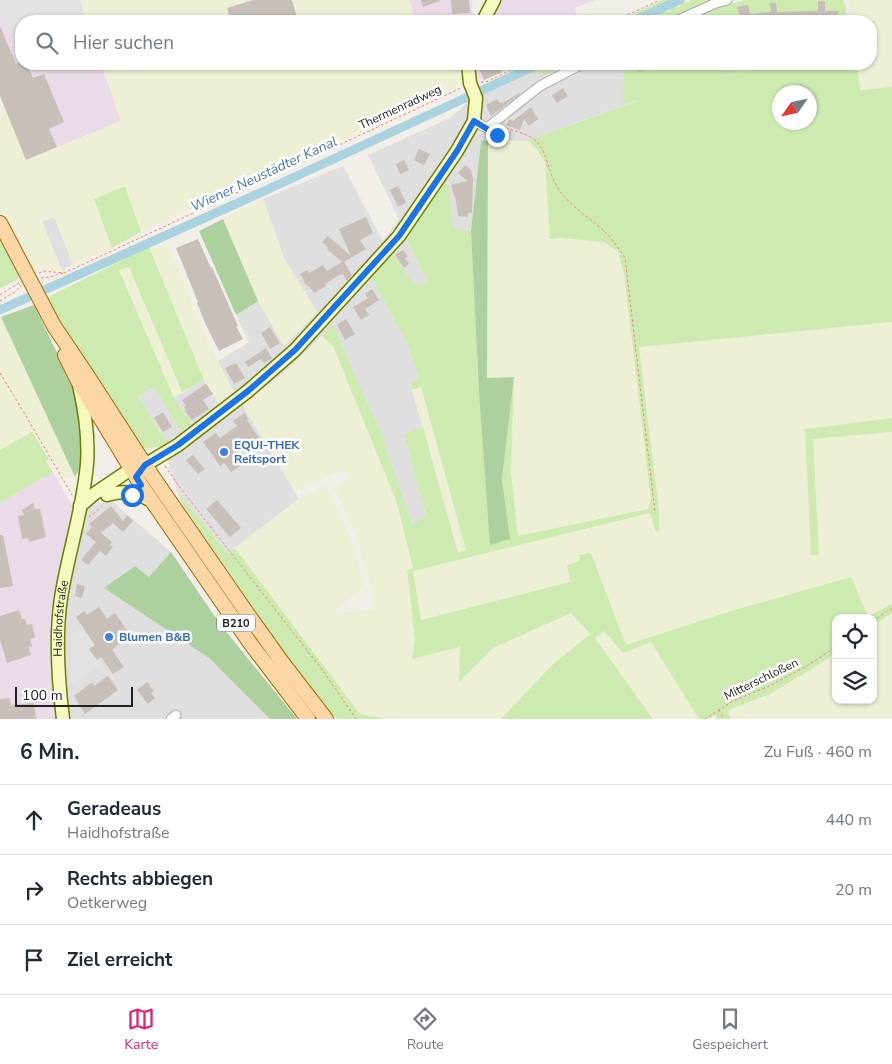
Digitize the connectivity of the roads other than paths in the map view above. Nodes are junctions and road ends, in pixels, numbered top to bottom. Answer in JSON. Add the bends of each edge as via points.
{"nodes":[{"id":1,"x":494,"y":0,"type":"edge"},
{"id":2,"x":727,"y":0,"type":"edge"},
{"id":3,"x":486,"y":15,"type":"edge"},
{"id":4,"x":689,"y":15,"type":"edge"},
{"id":5,"x":468,"y":70,"type":"edge"},
{"id":6,"x":571,"y":70,"type":"edge"},
{"id":7,"x":474,"y":121,"type":"junction"},
{"id":8,"x":0,"y":223,"type":"edge"},
{"id":9,"x":54,"y":326,"type":"junction"},
{"id":10,"x":78,"y":381,"type":"junction"},
{"id":11,"x":149,"y":471,"type":"junction"},
{"id":12,"x":133,"y":473,"type":"junction"},
{"id":13,"x":107,"y":500,"type":"junction"},
{"id":14,"x":152,"y":502,"type":"junction"},
{"id":15,"x":80,"y":506,"type":"junction"},
{"id":16,"x":82,"y":521,"type":"junction"},
{"id":17,"x":63,"y":719,"type":"edge"},
{"id":18,"x":308,"y":719,"type":"edge"},
{"id":19,"x":326,"y":719,"type":"edge"}],
"edges":[{"from":1,"to":3,"type":"street"},
{"from":2,"to":4,"type":"street"},
{"from":5,"to":7,"type":"street","via":[[473,90]]},
{"from":6,"to":7,"type":"street","via":[[540,86],[490,126]]},
{"from":7,"to":11,"type":"street","via":[[399,236],[295,350]]},
{"from":8,"to":9,"type":"main road","number":"B210"},
{"from":9,"to":10,"type":"main road","number":"B210"},
{"from":9,"to":11,"type":"main road","number":"B210"},
{"from":10,"to":12,"type":"main road","number":"B210"},
{"from":10,"to":15,"type":"street","name":"Haidhofstraße","via":[[85,413],[87,451]]},
{"from":11,"to":12,"type":"street"},
{"from":11,"to":19,"type":"main road","number":"B210","via":[[252,620]]},
{"from":12,"to":13,"type":"street"},
{"from":12,"to":14,"type":"main road","number":"B210"},
{"from":12,"to":15,"type":"street","via":[[94,494]]},
{"from":13,"to":14,"type":"street","via":[[116,493],[132,493]]},
{"from":13,"to":16,"type":"street","via":[[88,509]]},
{"from":14,"to":18,"type":"main road","number":"B210","via":[[250,643]]},
{"from":15,"to":16,"type":"street","name":"Haidhofstraße"},
{"from":16,"to":17,"type":"street","name":"Haidhofstraße","via":[[61,599],[57,646]]}]}
